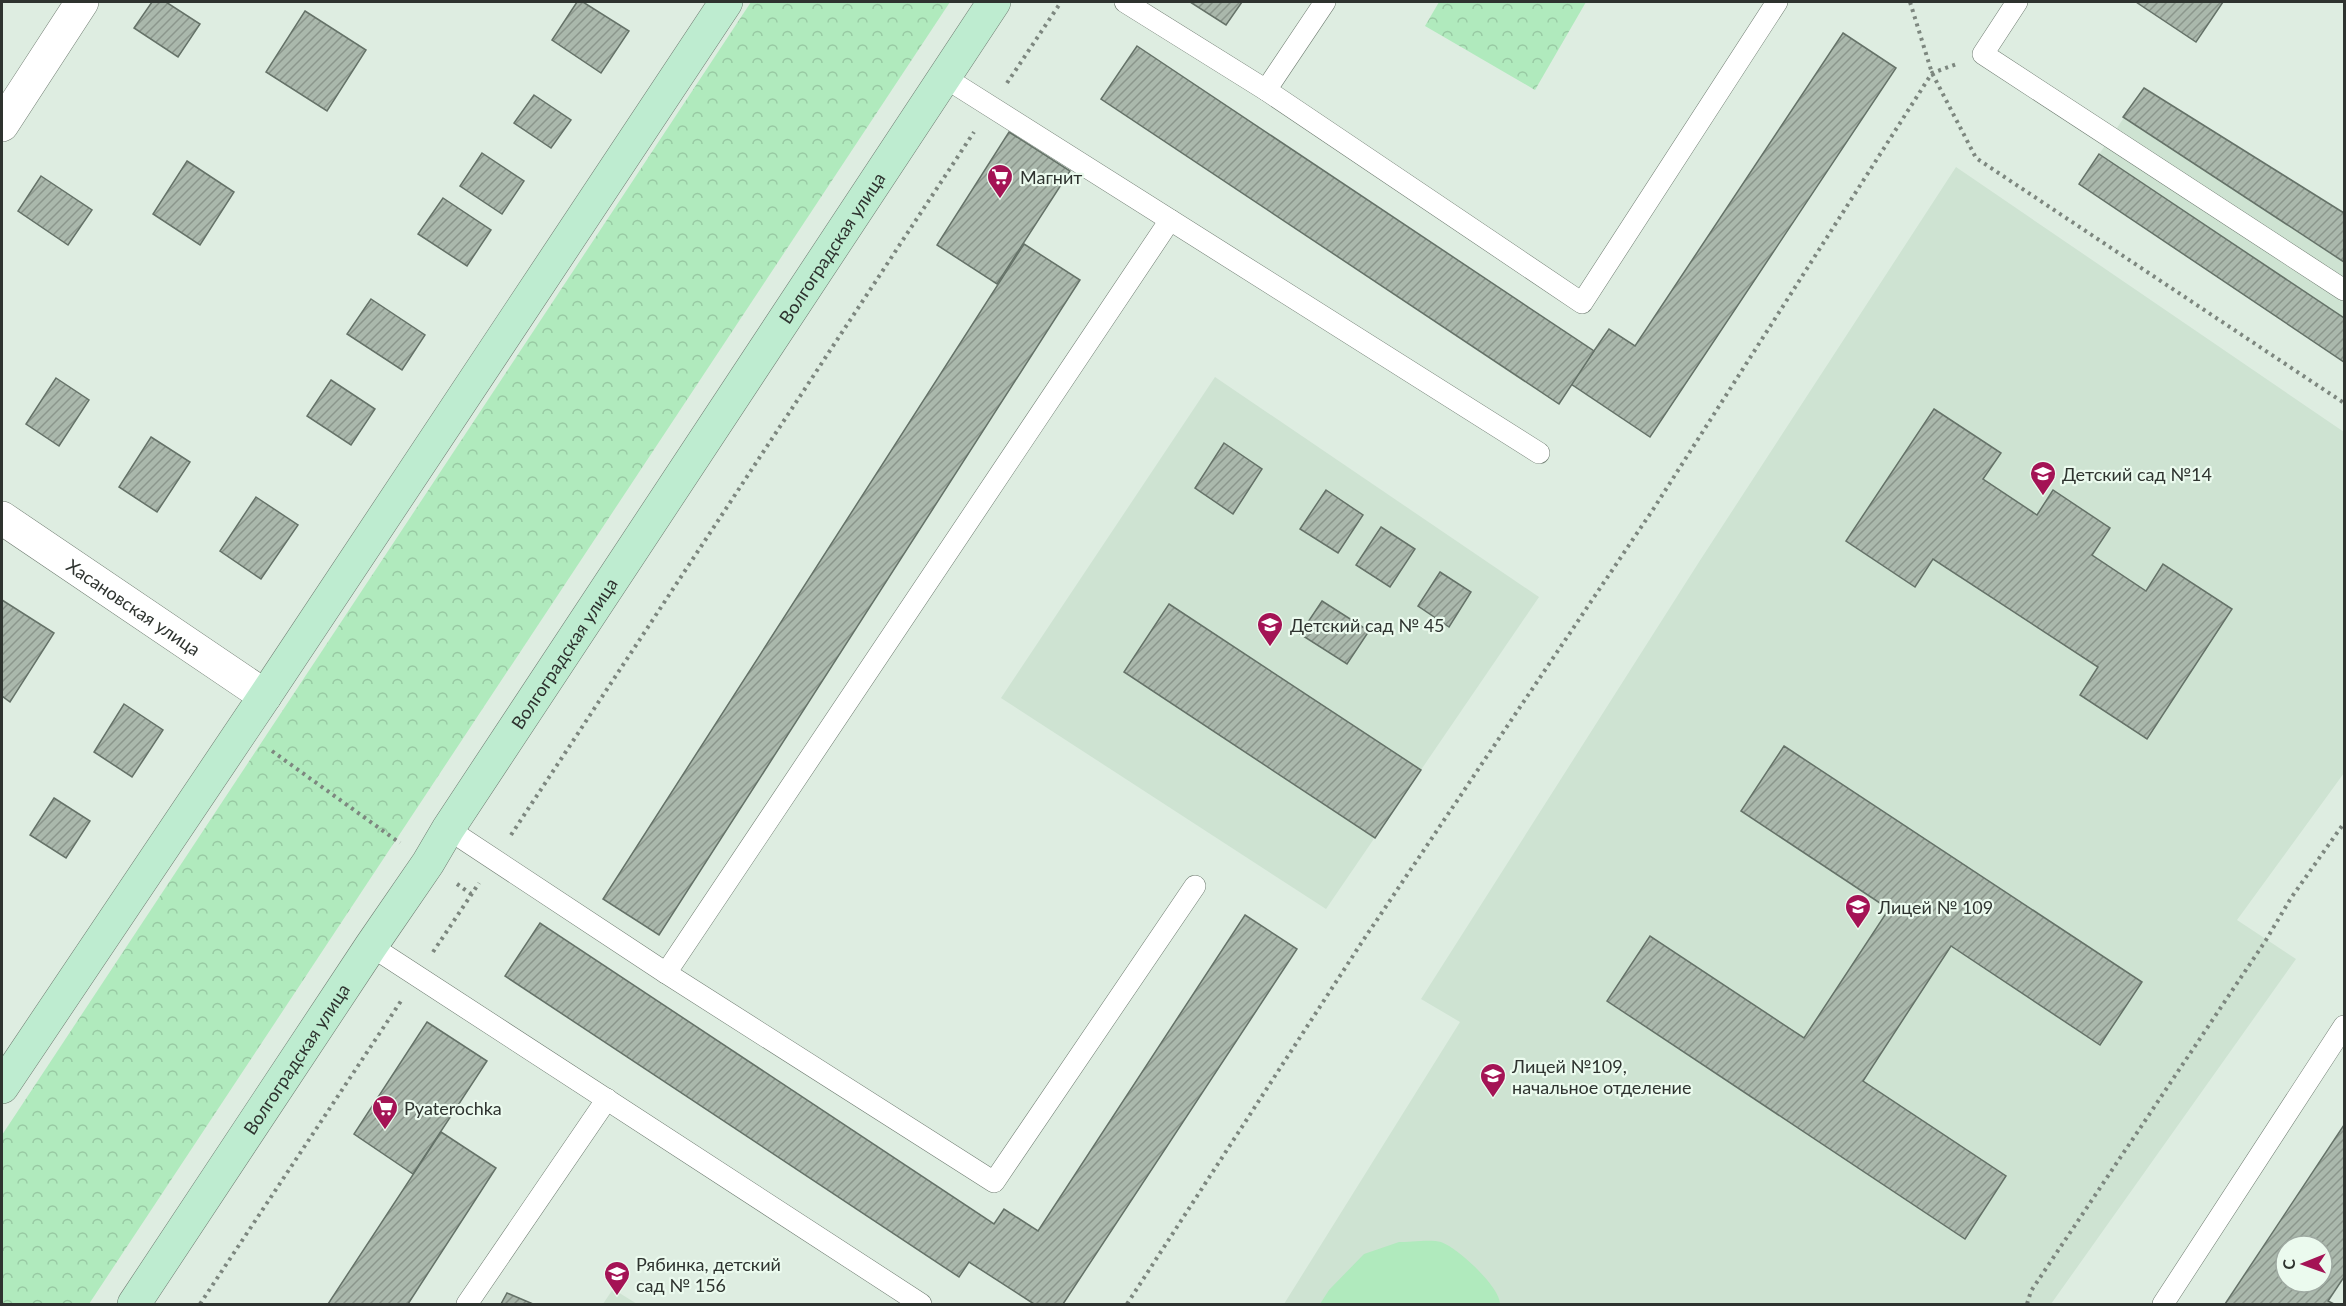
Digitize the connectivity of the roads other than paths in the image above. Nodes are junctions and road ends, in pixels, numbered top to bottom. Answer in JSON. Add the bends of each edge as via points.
{"nodes":[{"id":1,"x":82,"y":2,"type":"edge"},
{"id":2,"x":726,"y":2,"type":"edge"},
{"id":3,"x":994,"y":2,"type":"edge"},
{"id":4,"x":1125,"y":2,"type":"edge"},
{"id":5,"x":1325,"y":2,"type":"edge"},
{"id":6,"x":1777,"y":2,"type":"edge"},
{"id":7,"x":2017,"y":2,"type":"edge"},
{"id":8,"x":944,"y":77,"type":"junction"},
{"id":9,"x":1266,"y":90,"type":"junction"},
{"id":10,"x":2,"y":125,"type":"edge"},
{"id":11,"x":1170,"y":220,"type":"junction"},
{"id":12,"x":2344,"y":290,"type":"edge"},
{"id":13,"x":1539,"y":453,"type":"dead end"},
{"id":14,"x":2,"y":518,"type":"edge"},
{"id":15,"x":265,"y":696,"type":"junction"},
{"id":16,"x":448,"y":829,"type":"junction"},
{"id":17,"x":1195,"y":886,"type":"dead end"},
{"id":18,"x":371,"y":946,"type":"junction"},
{"id":19,"x":666,"y":973,"type":"junction"},
{"id":20,"x":2344,"y":1026,"type":"edge"},
{"id":21,"x":2,"y":1087,"type":"edge"},
{"id":22,"x":607,"y":1100,"type":"junction"},
{"id":23,"x":134,"y":1305,"type":"edge"},
{"id":24,"x":467,"y":1305,"type":"edge"},
{"id":25,"x":921,"y":1305,"type":"edge"},
{"id":26,"x":2163,"y":1305,"type":"edge"}],
"edges":[{"from":1,"to":10,"type":"street"},
{"from":2,"to":15,"type":"street"},
{"from":3,"to":8,"type":"street","name":"Волгоградская улица"},
{"from":4,"to":9,"type":"lane"},
{"from":5,"to":9,"type":"lane"},
{"from":6,"to":9,"type":"lane","via":[[1582,303]]},
{"from":7,"to":12,"type":"lane","via":[[1983,54]]},
{"from":8,"to":11,"type":"lane"},
{"from":8,"to":16,"type":"street","name":"Волгоградская улица"},
{"from":11,"to":13,"type":"lane"},
{"from":11,"to":19,"type":"lane"},
{"from":14,"to":15,"type":"street","name":"Хасановская улица"},
{"from":15,"to":21,"type":"street"},
{"from":16,"to":18,"type":"street","name":"Волгоградская улица"},
{"from":16,"to":19,"type":"lane"},
{"from":17,"to":19,"type":"lane","via":[[994,1182]]},
{"from":18,"to":22,"type":"lane"},
{"from":18,"to":23,"type":"street","name":"Волгоградская улица"},
{"from":20,"to":26,"type":"lane"},
{"from":22,"to":24,"type":"lane"},
{"from":22,"to":25,"type":"lane"}]}
